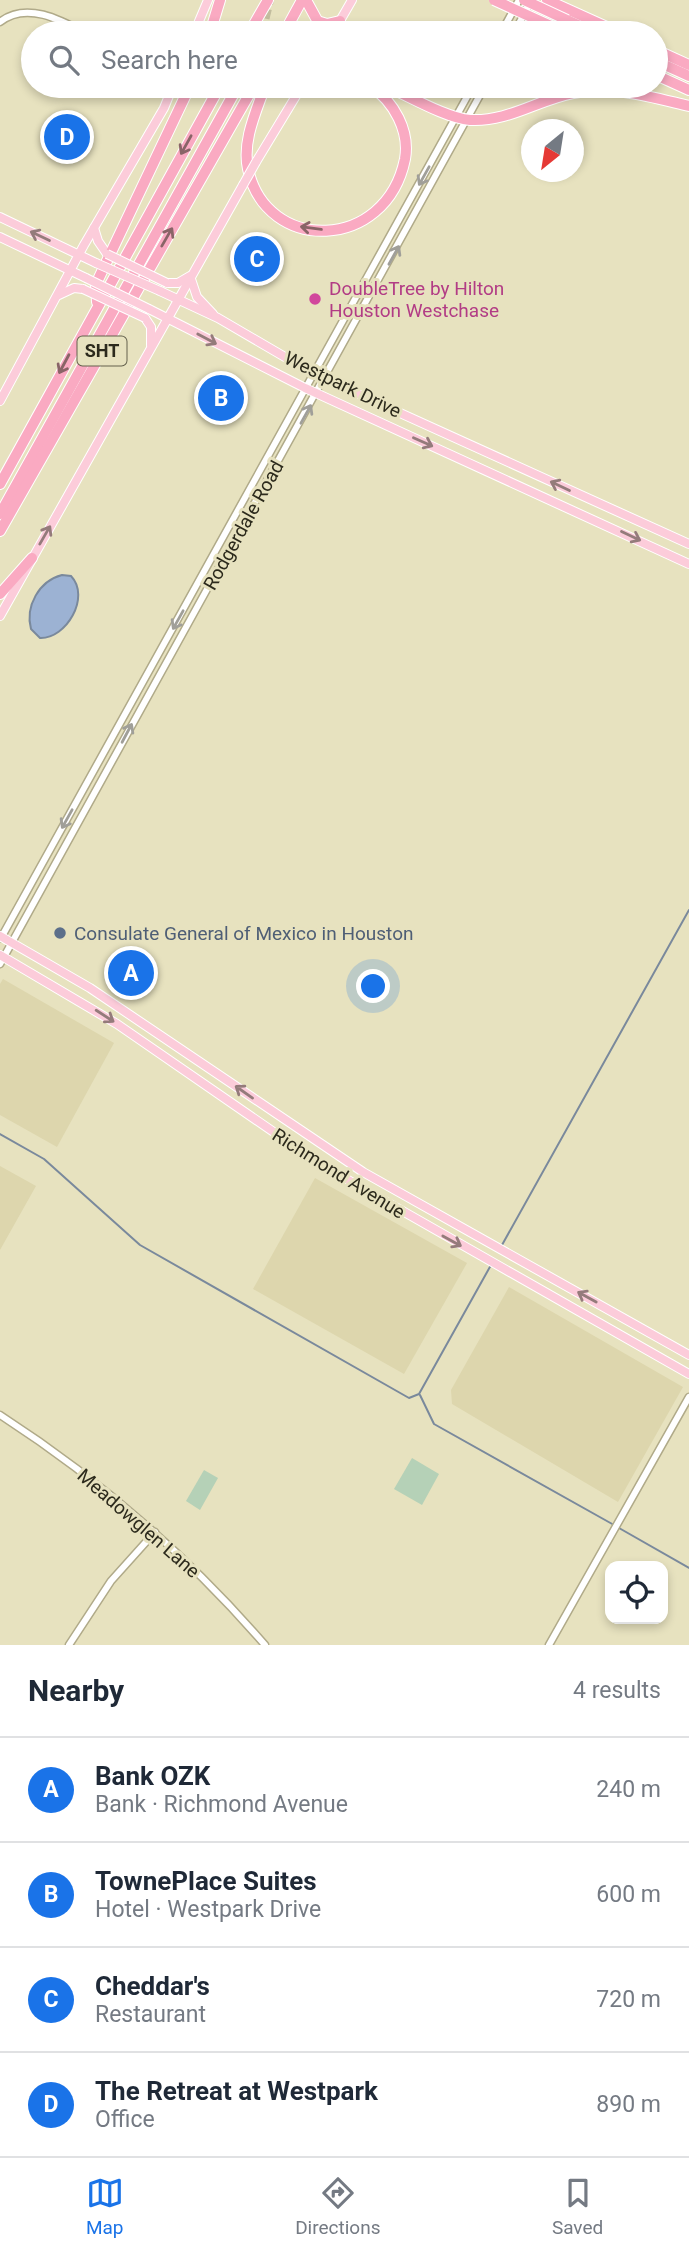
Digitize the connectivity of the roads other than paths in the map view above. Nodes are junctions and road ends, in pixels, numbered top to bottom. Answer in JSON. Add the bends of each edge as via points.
{"nodes":[{"id":1,"x":208,"y":0,"type":"edge"},
{"id":2,"x":220,"y":0,"type":"edge"},
{"id":3,"x":268,"y":0,"type":"edge"},
{"id":4,"x":304,"y":0,"type":"edge"},
{"id":5,"x":352,"y":0,"type":"edge"},
{"id":6,"x":494,"y":0,"type":"edge"},
{"id":7,"x":547,"y":0,"type":"edge"},
{"id":8,"x":525,"y":1,"type":"edge"},
{"id":9,"x":63,"y":21,"type":"edge"},
{"id":10,"x":199,"y":21,"type":"edge"},
{"id":11,"x":214,"y":21,"type":"edge"},
{"id":12,"x":256,"y":21,"type":"edge"},
{"id":13,"x":291,"y":21,"type":"edge"},
{"id":14,"x":318,"y":21,"type":"edge"},
{"id":15,"x":341,"y":21,"type":"edge"},
{"id":16,"x":510,"y":21,"type":"edge"},
{"id":17,"x":518,"y":21,"type":"edge"},
{"id":18,"x":541,"y":21,"type":"edge"},
{"id":19,"x":569,"y":21,"type":"edge"},
{"id":20,"x":593,"y":21,"type":"edge"},
{"id":21,"x":0,"y":22,"type":"edge"},
{"id":22,"x":668,"y":55,"type":"edge"},
{"id":23,"x":689,"y":65,"type":"edge"},
{"id":24,"x":668,"y":66,"type":"edge"},
{"id":25,"x":689,"y":76,"type":"edge"},
{"id":26,"x":668,"y":80,"type":"edge"},
{"id":27,"x":689,"y":90,"type":"edge"},
{"id":28,"x":168,"y":98,"type":"edge"},
{"id":29,"x":184,"y":98,"type":"edge"},
{"id":30,"x":213,"y":98,"type":"edge"},
{"id":31,"x":230,"y":98,"type":"edge"},
{"id":32,"x":247,"y":98,"type":"edge"},
{"id":33,"x":261,"y":98,"type":"edge"},
{"id":34,"x":295,"y":98,"type":"edge"},
{"id":35,"x":385,"y":98,"type":"edge"},
{"id":36,"x":414,"y":98,"type":"edge"},
{"id":37,"x":469,"y":98,"type":"edge"},
{"id":38,"x":476,"y":98,"type":"edge"},
{"id":39,"x":557,"y":98,"type":"edge"},
{"id":40,"x":652,"y":98,"type":"edge"},
{"id":41,"x":689,"y":106,"type":"edge"},
{"id":42,"x":462,"y":118,"type":"junction"},
{"id":43,"x":407,"y":208,"type":"junction"},
{"id":44,"x":416,"y":214,"type":"junction"},
{"id":45,"x":0,"y":217,"type":"edge"},
{"id":46,"x":94,"y":228,"type":"junction"},
{"id":47,"x":0,"y":237,"type":"edge"},
{"id":48,"x":79,"y":254,"type":"junction"},
{"id":49,"x":71,"y":270,"type":"junction"},
{"id":50,"x":190,"y":276,"type":"junction"},
{"id":51,"x":59,"y":295,"type":"junction"},
{"id":52,"x":177,"y":299,"type":"junction"},
{"id":53,"x":97,"y":304,"type":"junction"},
{"id":54,"x":147,"y":313,"type":"junction"},
{"id":55,"x":167,"y":318,"type":"junction"},
{"id":56,"x":218,"y":318,"type":"junction"},
{"id":57,"x":151,"y":345,"type":"junction"},
{"id":58,"x":314,"y":374,"type":"junction"},
{"id":59,"x":325,"y":379,"type":"junction"},
{"id":60,"x":305,"y":388,"type":"junction"},
{"id":61,"x":317,"y":394,"type":"junction"},
{"id":62,"x":0,"y":401,"type":"edge"},
{"id":63,"x":0,"y":484,"type":"edge"},
{"id":64,"x":244,"y":500,"type":"junction"},
{"id":65,"x":255,"y":506,"type":"junction"},
{"id":66,"x":0,"y":514,"type":"edge"},
{"id":67,"x":0,"y":531,"type":"edge"},
{"id":68,"x":689,"y":544,"type":"edge"},
{"id":69,"x":32,"y":558,"type":"junction"},
{"id":70,"x":689,"y":564,"type":"edge"},
{"id":71,"x":198,"y":583,"type":"junction"},
{"id":72,"x":208,"y":589,"type":"junction"},
{"id":73,"x":0,"y":594,"type":"edge"},
{"id":74,"x":0,"y":616,"type":"edge"},
{"id":75,"x":147,"y":674,"type":"junction"},
{"id":76,"x":156,"y":679,"type":"junction"},
{"id":77,"x":106,"y":749,"type":"junction"},
{"id":78,"x":116,"y":754,"type":"junction"},
{"id":79,"x":51,"y":848,"type":"junction"},
{"id":80,"x":61,"y":857,"type":"junction"},
{"id":81,"x":1,"y":938,"type":"edge"},
{"id":82,"x":12,"y":943,"type":"junction"},
{"id":83,"x":1,"y":958,"type":"edge"},
{"id":84,"x":90,"y":988,"type":"junction"},
{"id":85,"x":82,"y":1001,"type":"junction"},
{"id":86,"x":177,"y":1046,"type":"junction"},
{"id":87,"x":167,"y":1059,"type":"junction"},
{"id":88,"x":263,"y":1105,"type":"junction"},
{"id":89,"x":253,"y":1120,"type":"junction"},
{"id":90,"x":363,"y":1172,"type":"junction"},
{"id":91,"x":351,"y":1183,"type":"junction"},
{"id":92,"x":439,"y":1214,"type":"junction"},
{"id":93,"x":431,"y":1229,"type":"junction"},
{"id":94,"x":617,"y":1314,"type":"junction"},
{"id":95,"x":610,"y":1329,"type":"junction"},
{"id":96,"x":689,"y":1355,"type":"edge"},
{"id":97,"x":689,"y":1374,"type":"edge"},
{"id":98,"x":689,"y":1397,"type":"edge"},
{"id":99,"x":0,"y":1415,"type":"edge"},
{"id":100,"x":155,"y":1532,"type":"junction"},
{"id":101,"x":69,"y":1645,"type":"edge"},
{"id":102,"x":265,"y":1645,"type":"edge"},
{"id":103,"x":549,"y":1645,"type":"edge"}],
"edges":[{"from":1,"to":10,"type":"main road"},
{"from":2,"to":11,"type":"highway"},
{"from":3,"to":12,"type":"highway"},
{"from":4,"to":13,"type":"highway"},
{"from":4,"to":14,"type":"highway"},
{"from":5,"to":15,"type":"main road"},
{"from":6,"to":18,"type":"highway","bridge":true},
{"from":7,"to":20,"type":"highway"},
{"from":8,"to":16,"type":"street"},
{"from":8,"to":17,"type":"street"},
{"from":8,"to":19,"type":"highway","bridge":true},
{"from":9,"to":21,"type":"street","via":[[34,13]]},
{"from":22,"to":23,"type":"highway"},
{"from":24,"to":25,"type":"highway"},
{"from":26,"to":27,"type":"highway"},
{"from":28,"to":46,"type":"main road"},
{"from":29,"to":53,"type":"highway","via":[[96,285]]},
{"from":30,"to":53,"type":"highway","number":"SHT","one_way":true},
{"from":31,"to":66,"type":"highway"},
{"from":67,"to":32,"type":"highway","number":"SHT","one_way":true},
{"from":35,"to":33,"type":"highway","one_way":true,"via":[[401,123],[407,150],[402,172],[390,198],[375,215],[337,230],[292,224],[277,215],[256,187],[248,169],[247,145]]},
{"from":34,"to":50,"type":"main road","bridge":true},
{"from":36,"to":42,"type":"highway"},
{"from":37,"to":42,"type":"street","name":"Rodgerdale Road"},
{"from":38,"to":42,"type":"street","name":"Rodgerdale Road"},
{"from":39,"to":42,"type":"highway","via":[[502,117]]},
{"from":40,"to":41,"type":"highway"},
{"from":42,"to":43,"type":"street","name":"Rodgerdale Road","one_way":true},
{"from":42,"to":44,"type":"street","name":"Rodgerdale Road"},
{"from":43,"to":44,"type":"street"},
{"from":43,"to":58,"type":"street","name":"Rodgerdale Road"},
{"from":59,"to":44,"type":"street","name":"Rodgerdale Road","one_way":true},
{"from":48,"to":45,"type":"main road","name":"Westpark Drive","one_way":true},
{"from":46,"to":48,"type":"main road"},
{"from":46,"to":50,"type":"main road","bridge":true,"via":[[107,254],[167,283]]},
{"from":47,"to":49,"type":"main road","name":"Westpark Drive"},
{"from":48,"to":49,"type":"main road"},
{"from":48,"to":52,"type":"main road","name":"Westpark Drive","bridge":true},
{"from":49,"to":51,"type":"main road"},
{"from":49,"to":54,"type":"main road","name":"Westpark Drive","bridge":true},
{"from":50,"to":52,"type":"main road"},
{"from":50,"to":56,"type":"main road","via":[[197,297]]},
{"from":51,"to":54,"type":"main road","bridge":true,"via":[[83,289]]},
{"from":51,"to":62,"type":"main road"},
{"from":52,"to":55,"type":"main road"},
{"from":52,"to":56,"type":"main road","name":"Westpark Drive"},
{"from":53,"to":63,"type":"highway","number":"SHT","one_way":true},
{"from":54,"to":55,"type":"main road","name":"Westpark Drive"},
{"from":54,"to":57,"type":"main road"},
{"from":55,"to":57,"type":"main road"},
{"from":55,"to":60,"type":"main road","name":"Westpark Drive","one_way":true},
{"from":56,"to":58,"type":"main road","name":"Westpark Drive"},
{"from":69,"to":57,"type":"main road","one_way":true},
{"from":58,"to":59,"type":"main road","name":"Westpark Drive"},
{"from":58,"to":60,"type":"street","name":"Rodgerdale Road"},
{"from":59,"to":61,"type":"street","name":"Rodgerdale Road"},
{"from":68,"to":59,"type":"main road","name":"Westpark Drive","one_way":true},
{"from":60,"to":61,"type":"main road","name":"Westpark Drive"},
{"from":60,"to":64,"type":"street","name":"Rodgerdale Road"},
{"from":65,"to":61,"type":"street","name":"Rodgerdale Road","one_way":true},
{"from":61,"to":70,"type":"main road","name":"Westpark Drive","one_way":true},
{"from":64,"to":65,"type":"street"},
{"from":64,"to":71,"type":"street","name":"Rodgerdale Road"},
{"from":65,"to":72,"type":"street","name":"Rodgerdale Road"},
{"from":69,"to":73,"type":"highway"},
{"from":69,"to":74,"type":"main road"},
{"from":71,"to":72,"type":"street"},
{"from":71,"to":75,"type":"street","name":"Rodgerdale Road","one_way":true},
{"from":72,"to":76,"type":"street","name":"Rodgerdale Road"},
{"from":75,"to":76,"type":"street"},
{"from":75,"to":77,"type":"street","name":"Rodgerdale Road"},
{"from":78,"to":76,"type":"street","name":"Rodgerdale Road","one_way":true},
{"from":77,"to":78,"type":"street"},
{"from":77,"to":79,"type":"street","name":"Rodgerdale Road","one_way":true},
{"from":78,"to":80,"type":"street","name":"Rodgerdale Road"},
{"from":79,"to":80,"type":"street"},
{"from":79,"to":81,"type":"street","name":"Rodgerdale Road"},
{"from":80,"to":82,"type":"street","name":"Rodgerdale Road"},
{"from":81,"to":82,"type":"main road","name":"Richmond Avenue"},
{"from":82,"to":83,"type":"street","name":"Rodgerdale Road"},
{"from":82,"to":84,"type":"main road","name":"Richmond Avenue"},
{"from":83,"to":85,"type":"main road","name":"Richmond Avenue"},
{"from":84,"to":85,"type":"main road"},
{"from":84,"to":86,"type":"main road","name":"Richmond Avenue"},
{"from":85,"to":87,"type":"main road","name":"Richmond Avenue","one_way":true},
{"from":86,"to":87,"type":"main road"},
{"from":88,"to":86,"type":"main road","name":"Richmond Avenue","one_way":true},
{"from":87,"to":89,"type":"main road","name":"Richmond Avenue"},
{"from":88,"to":89,"type":"main road"},
{"from":88,"to":90,"type":"main road","name":"Richmond Avenue"},
{"from":89,"to":91,"type":"main road","name":"Richmond Avenue"},
{"from":90,"to":91,"type":"main road"},
{"from":90,"to":92,"type":"main road","name":"Richmond Avenue"},
{"from":91,"to":93,"type":"main road","name":"Richmond Avenue"},
{"from":92,"to":93,"type":"main road"},
{"from":94,"to":92,"type":"main road","name":"Richmond Avenue","one_way":true},
{"from":93,"to":95,"type":"main road","name":"Richmond Avenue","one_way":true},
{"from":94,"to":95,"type":"main road"},
{"from":94,"to":96,"type":"main road","name":"Richmond Avenue"},
{"from":95,"to":97,"type":"main road","name":"Richmond Avenue"},
{"from":98,"to":103,"type":"street"},
{"from":99,"to":100,"type":"street","name":"Meadowglen Lane"},
{"from":100,"to":101,"type":"street","via":[[111,1581]]},
{"from":100,"to":102,"type":"street","name":"Meadowglen Lane"}]}
